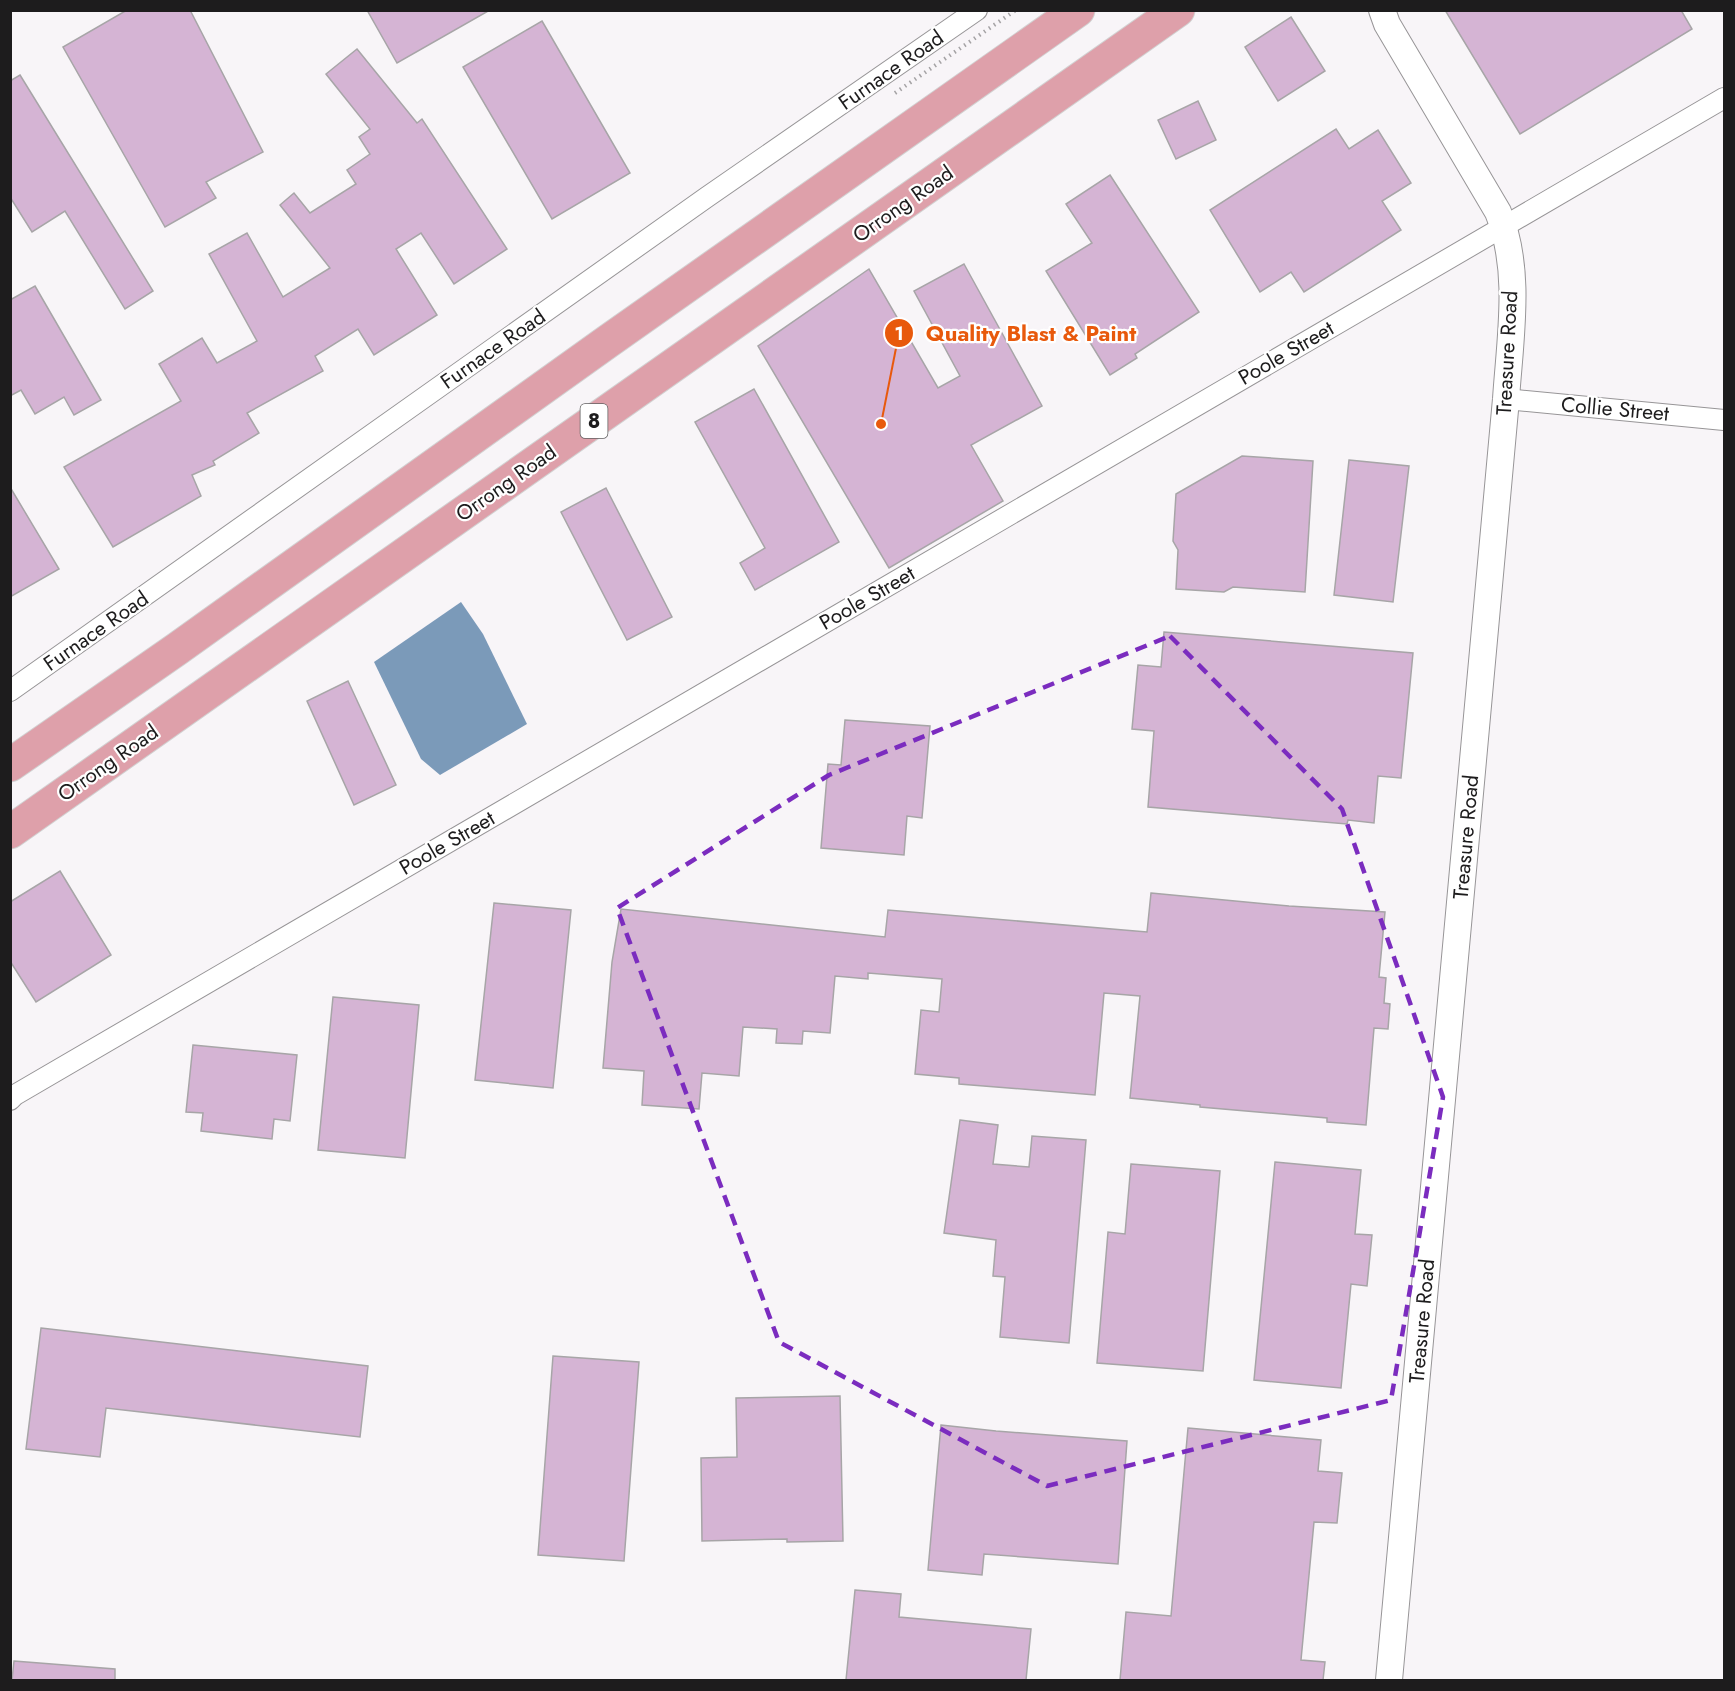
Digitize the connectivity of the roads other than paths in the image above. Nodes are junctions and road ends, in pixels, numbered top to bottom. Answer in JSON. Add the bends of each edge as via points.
{"nodes":[{"id":1,"x":977,"y":10,"type":"edge"},
{"id":2,"x":1078,"y":10,"type":"edge"},
{"id":3,"x":1179,"y":10,"type":"edge"},
{"id":4,"x":1380,"y":15,"type":"edge"},
{"id":5,"x":1725,"y":98,"type":"edge"},
{"id":6,"x":1504,"y":226,"type":"junction"},
{"id":7,"x":1506,"y":399,"type":"junction"},
{"id":8,"x":1725,"y":420,"type":"edge"},
{"id":9,"x":10,"y":691,"type":"edge"},
{"id":10,"x":10,"y":765,"type":"edge"},
{"id":11,"x":10,"y":832,"type":"edge"},
{"id":12,"x":10,"y":1100,"type":"edge"},
{"id":13,"x":1389,"y":1680,"type":"edge"}],
"edges":[{"from":1,"to":9,"type":"street","name":"Furnace Road"},
{"from":2,"to":10,"type":"highway"},
{"from":3,"to":11,"type":"highway","name":"Orrong Road","number":"8"},
{"from":4,"to":6,"type":"street","name":"Treasure Road"},
{"from":5,"to":6,"type":"street","name":"Poole Street"},
{"from":6,"to":7,"type":"street","name":"Treasure Road","via":[[1512,294]]},
{"from":6,"to":12,"type":"street","name":"Poole Street"},
{"from":7,"to":8,"type":"street","name":"Collie Street"},
{"from":7,"to":13,"type":"street","name":"Treasure Road"}]}
